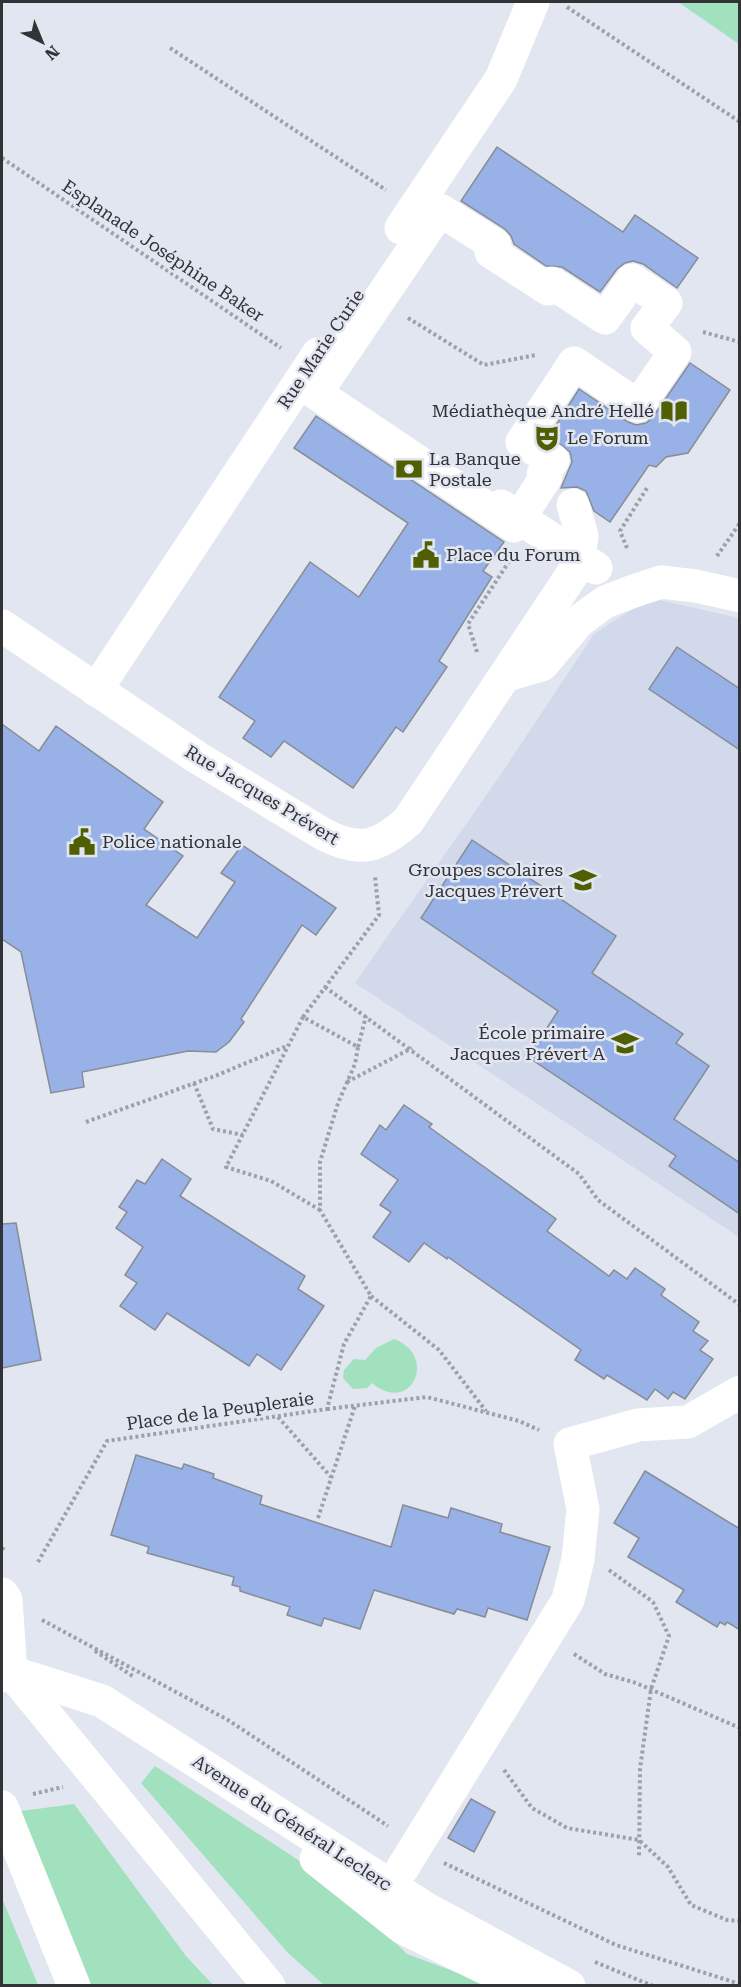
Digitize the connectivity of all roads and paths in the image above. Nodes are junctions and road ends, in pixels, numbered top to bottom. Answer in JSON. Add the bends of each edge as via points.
{"nodes":[{"id":1,"x":533,"y":2,"type":"edge"},
{"id":2,"x":559,"y":2,"type":"edge"},
{"id":3,"x":170,"y":48,"type":"dead end"},
{"id":4,"x":740,"y":122,"type":"edge"},
{"id":5,"x":2,"y":158,"type":"edge"},
{"id":6,"x":414,"y":208,"type":"junction"},
{"id":7,"x":361,"y":288,"type":"junction"},
{"id":8,"x":696,"y":330,"type":"dead end"},
{"id":9,"x":740,"y":342,"type":"edge"},
{"id":10,"x":540,"y":355,"type":"dead end"},
{"id":11,"x":317,"y":374,"type":"junction"},
{"id":12,"x":646,"y":488,"type":"dead end"},
{"id":13,"x":573,"y":505,"type":"dead end"},
{"id":14,"x":518,"y":521,"type":"junction"},
{"id":15,"x":597,"y":569,"type":"dead end"},
{"id":16,"x":644,"y":588,"type":"junction"},
{"id":17,"x":740,"y":596,"type":"edge"},
{"id":18,"x":2,"y":626,"type":"edge"},
{"id":19,"x":33,"y":646,"type":"junction"},
{"id":20,"x":2,"y":652,"type":"edge"},
{"id":21,"x":507,"y":675,"type":"junction"},
{"id":22,"x":96,"y":690,"type":"junction"},
{"id":23,"x":371,"y":846,"type":"junction"},
{"id":24,"x":325,"y":987,"type":"junction"},
{"id":25,"x":366,"y":1016,"type":"junction"},
{"id":26,"x":303,"y":1017,"type":"junction"},
{"id":27,"x":288,"y":1046,"type":"junction"},
{"id":28,"x":358,"y":1047,"type":"junction"},
{"id":29,"x":412,"y":1048,"type":"junction"},
{"id":30,"x":347,"y":1082,"type":"junction"},
{"id":31,"x":194,"y":1083,"type":"junction"},
{"id":32,"x":86,"y":1122,"type":"dead end"},
{"id":33,"x":243,"y":1135,"type":"junction"},
{"id":34,"x":320,"y":1210,"type":"junction"},
{"id":35,"x":371,"y":1296,"type":"junction"},
{"id":36,"x":740,"y":1305,"type":"edge"},
{"id":37,"x":740,"y":1392,"type":"edge"},
{"id":38,"x":355,"y":1406,"type":"junction"},
{"id":39,"x":327,"y":1409,"type":"junction"},
{"id":40,"x":486,"y":1412,"type":"junction"},
{"id":41,"x":278,"y":1416,"type":"junction"},
{"id":42,"x":570,"y":1444,"type":"junction"},
{"id":43,"x":331,"y":1477,"type":"junction"},
{"id":44,"x":318,"y":1518,"type":"dead end"},
{"id":45,"x":579,"y":1548,"type":"junction"},
{"id":46,"x":38,"y":1562,"type":"dead end"},
{"id":47,"x":4,"y":1597,"type":"edge"},
{"id":48,"x":545,"y":1636,"type":"junction"},
{"id":49,"x":118,"y":1665,"type":"dead end"},
{"id":50,"x":6,"y":1674,"type":"edge"},
{"id":51,"x":651,"y":1689,"type":"junction"},
{"id":52,"x":740,"y":1728,"type":"edge"},
{"id":53,"x":482,"y":1739,"type":"junction"},
{"id":54,"x":2,"y":1807,"type":"edge"},
{"id":55,"x":639,"y":1840,"type":"junction"},
{"id":56,"x":410,"y":1857,"type":"junction"},
{"id":57,"x":639,"y":1858,"type":"dead end"},
{"id":58,"x":740,"y":1922,"type":"edge"},
{"id":59,"x":740,"y":1984,"type":"edge"},
{"id":60,"x":74,"y":1986,"type":"edge"},
{"id":61,"x":269,"y":1986,"type":"edge"},
{"id":62,"x":522,"y":1986,"type":"edge"},
{"id":63,"x":569,"y":1986,"type":"edge"}],
"edges":[{"from":1,"to":6,"type":"main road","name":"Rue Marie Curie","via":[[501,79]]},
{"from":2,"to":4,"type":"path"},
{"from":3,"to":6,"type":"path"},
{"from":5,"to":11,"type":"path","name":"Esplanade Joséphine Baker"},
{"from":6,"to":7,"type":"main road","name":"Rue Marie Curie"},
{"from":7,"to":10,"type":"path","via":[[484,365]]},
{"from":7,"to":11,"type":"main road","name":"Rue Marie Curie"},
{"from":8,"to":9,"type":"path"},
{"from":11,"to":14,"type":"main road"},
{"from":11,"to":14,"type":"main road","via":[[440,210],[495,245],[491,252],[548,290],[552,283],[605,318],[632,280],[666,303],[647,328],[675,352],[638,406],[574,363],[522,442],[553,460]]},
{"from":11,"to":22,"type":"main road","name":"Rue Marie Curie"},
{"from":12,"to":16,"type":"path","via":[[620,531]]},
{"from":13,"to":21,"type":"main road","via":[[582,536],[577,567]]},
{"from":14,"to":15,"type":"main road"},
{"from":14,"to":21,"type":"path","via":[[527,534],[468,624],[481,663]]},
{"from":16,"to":17,"type":"main road","via":[[661,582]]},
{"from":16,"to":21,"type":"main road","via":[[605,602],[579,621],[542,665]]},
{"from":18,"to":19,"type":"main road","name":"Rue Jacques Prévert"},
{"from":19,"to":20,"type":"main road"},
{"from":19,"to":22,"type":"main road","name":"Rue Jacques Prévert"},
{"from":21,"to":23,"type":"main road","via":[[408,821]]},
{"from":22,"to":23,"type":"main road","name":"Rue Jacques Prévert","via":[[322,834],[343,845]]},
{"from":23,"to":24,"type":"path","via":[[379,915]]},
{"from":24,"to":25,"type":"path"},
{"from":24,"to":26,"type":"path"},
{"from":25,"to":28,"type":"path"},
{"from":25,"to":29,"type":"path"},
{"from":26,"to":27,"type":"path"},
{"from":26,"to":28,"type":"path"},
{"from":27,"to":31,"type":"path"},
{"from":27,"to":33,"type":"path"},
{"from":28,"to":30,"type":"path"},
{"from":29,"to":30,"type":"path"},
{"from":29,"to":36,"type":"path","via":[[579,1174],[598,1200]]},
{"from":30,"to":34,"type":"path","via":[[320,1162]]},
{"from":31,"to":32,"type":"path"},
{"from":31,"to":33,"type":"path","via":[[213,1129]]},
{"from":33,"to":34,"type":"path","via":[[226,1167],[271,1181]]},
{"from":34,"to":35,"type":"path"},
{"from":35,"to":39,"type":"path","name":"Place de la Peupleraie","via":[[344,1344]]},
{"from":35,"to":40,"type":"path","via":[[439,1350]]},
{"from":37,"to":42,"type":"main road","via":[[688,1422],[638,1425]]},
{"from":38,"to":39,"type":"path"},
{"from":38,"to":40,"type":"path","via":[[428,1397]]},
{"from":38,"to":43,"type":"path"},
{"from":39,"to":41,"type":"path","name":"Place de la Peupleraie"},
{"from":40,"to":42,"type":"path","via":[[519,1421]]},
{"from":41,"to":43,"type":"path"},
{"from":41,"to":46,"type":"path","name":"Place de la Peupleraie","via":[[107,1441]]},
{"from":42,"to":45,"type":"main road","via":[[583,1509]]},
{"from":43,"to":44,"type":"path"},
{"from":45,"to":48,"type":"main road","via":[[568,1600]]},
{"from":45,"to":51,"type":"path","via":[[653,1602],[669,1636]]},
{"from":47,"to":49,"type":"path"},
{"from":47,"to":50,"type":"main road"},
{"from":47,"to":56,"type":"path","via":[[228,1720]]},
{"from":48,"to":51,"type":"path","via":[[605,1674]]},
{"from":48,"to":53,"type":"main road"},
{"from":50,"to":61,"type":"main road"},
{"from":50,"to":62,"type":"main road","via":[[106,1719],[325,1865],[403,1928]]},
{"from":50,"to":63,"type":"main road","name":"Avenue du Général Leclerc","via":[[102,1701],[425,1908]]},
{"from":51,"to":52,"type":"path"},
{"from":51,"to":55,"type":"path","via":[[640,1769]]},
{"from":53,"to":55,"type":"path","via":[[532,1808],[567,1828]]},
{"from":53,"to":56,"type":"main road"},
{"from":54,"to":60,"type":"main road"},
{"from":55,"to":57,"type":"path"},
{"from":55,"to":58,"type":"path","via":[[669,1867],[691,1905]]},
{"from":56,"to":59,"type":"path","via":[[453,1869],[616,1946]]}]}
